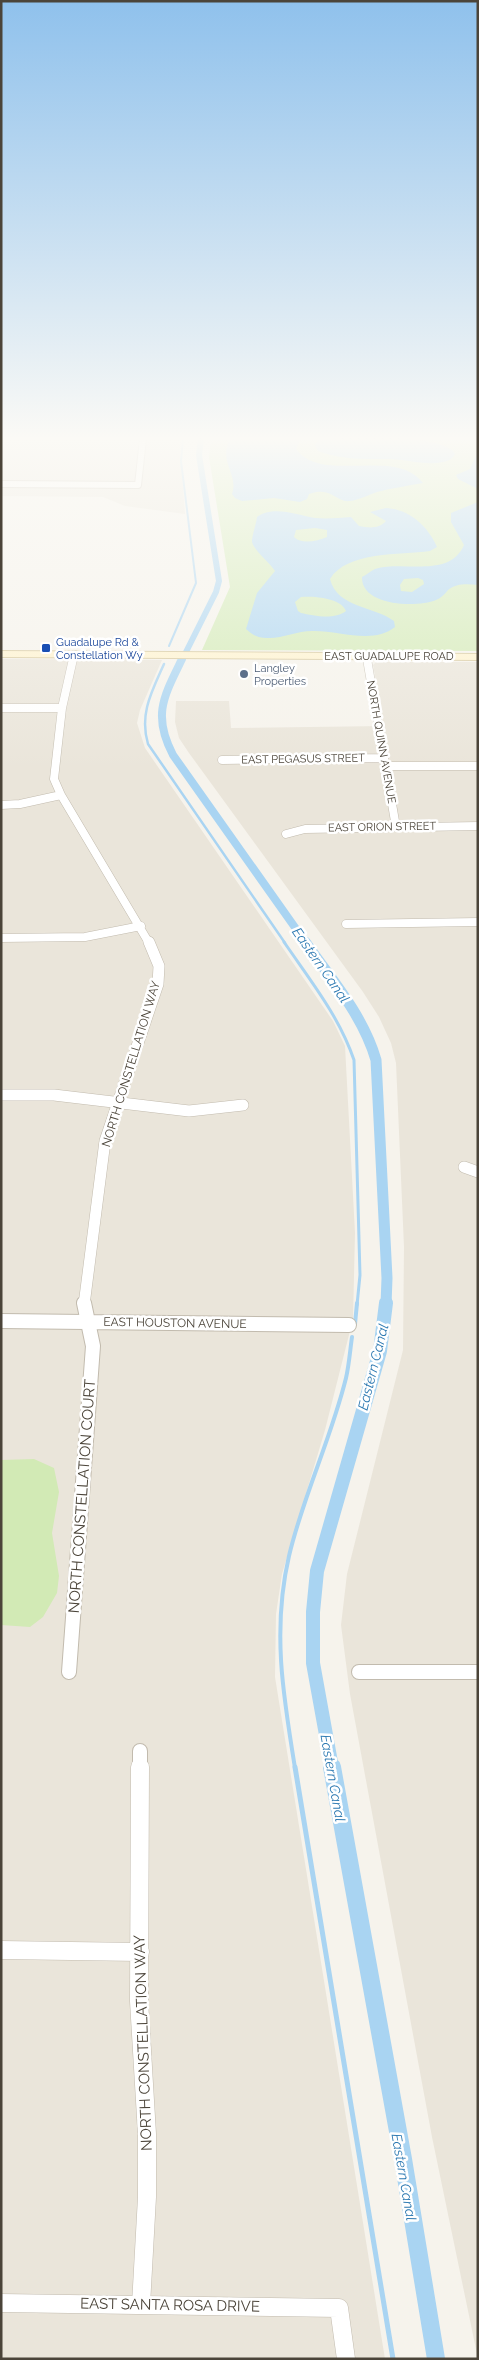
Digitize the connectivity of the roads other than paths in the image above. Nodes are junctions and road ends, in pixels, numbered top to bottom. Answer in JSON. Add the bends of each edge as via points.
{"nodes":[{"id":1,"x":1,"y":654,"type":"edge"},
{"id":2,"x":74,"y":654,"type":"junction"},
{"id":3,"x":366,"y":656,"type":"junction"},
{"id":4,"x":478,"y":657,"type":"edge"},
{"id":5,"x":1,"y":708,"type":"edge"},
{"id":6,"x":62,"y":708,"type":"junction"},
{"id":7,"x":222,"y":760,"type":"dead end"},
{"id":8,"x":385,"y":762,"type":"junction"},
{"id":9,"x":478,"y":766,"type":"edge"},
{"id":10,"x":61,"y":795,"type":"junction"},
{"id":11,"x":1,"y":804,"type":"edge"},
{"id":12,"x":478,"y":826,"type":"edge"},
{"id":13,"x":396,"y":827,"type":"junction"},
{"id":14,"x":286,"y":834,"type":"dead end"},
{"id":15,"x":478,"y":922,"type":"edge"},
{"id":16,"x":346,"y":924,"type":"dead end"},
{"id":17,"x":141,"y":926,"type":"junction"},
{"id":18,"x":1,"y":938,"type":"edge"},
{"id":19,"x":1,"y":1094,"type":"edge"},
{"id":20,"x":119,"y":1102,"type":"junction"},
{"id":21,"x":243,"y":1105,"type":"dead end"},
{"id":22,"x":464,"y":1168,"type":"dead end"},
{"id":23,"x":478,"y":1172,"type":"edge"},
{"id":24,"x":1,"y":1321,"type":"edge"},
{"id":25,"x":86,"y":1321,"type":"junction"},
{"id":26,"x":349,"y":1325,"type":"dead end"},
{"id":27,"x":69,"y":1672,"type":"dead end"},
{"id":28,"x":358,"y":1672,"type":"dead end"},
{"id":29,"x":478,"y":1672,"type":"edge"},
{"id":30,"x":140,"y":1751,"type":"dead end"},
{"id":31,"x":1,"y":1950,"type":"edge"},
{"id":32,"x":140,"y":1952,"type":"junction"},
{"id":33,"x":1,"y":2303,"type":"edge"},
{"id":34,"x":141,"y":2305,"type":"junction"},
{"id":35,"x":346,"y":2359,"type":"edge"}],
"edges":[{"from":1,"to":2,"type":"main road","name":"EAST GUADALUPE ROAD"},
{"from":2,"to":3,"type":"main road","name":"EAST GUADALUPE ROAD"},
{"from":2,"to":6,"type":"street","name":"NORTH CONSTELLATION WAY"},
{"from":3,"to":4,"type":"main road","name":"EAST GUADALUPE ROAD"},
{"from":3,"to":8,"type":"street","name":"NORTH QUINN AVENUE"},
{"from":5,"to":6,"type":"street"},
{"from":6,"to":10,"type":"street","name":"NORTH CONSTELLATION WAY","via":[[54,779]]},
{"from":7,"to":8,"type":"street","name":"EAST PEGASUS STREET"},
{"from":8,"to":9,"type":"street","name":"EAST PEGASUS STREET"},
{"from":8,"to":13,"type":"street","name":"NORTH QUINN AVENUE"},
{"from":10,"to":11,"type":"street","via":[[20,804]]},
{"from":10,"to":17,"type":"street","name":"NORTH CONSTELLATION WAY"},
{"from":12,"to":13,"type":"street","name":"EAST ORION STREET"},
{"from":13,"to":14,"type":"street","name":"EAST ORION STREET","via":[[304,829]]},
{"from":15,"to":16,"type":"street"},
{"from":17,"to":18,"type":"street","via":[[85,937]]},
{"from":17,"to":20,"type":"street","name":"NORTH CONSTELLATION WAY","via":[[159,966],[158,984]]},
{"from":19,"to":20,"type":"street","via":[[54,1095]]},
{"from":20,"to":21,"type":"street","via":[[189,1111]]},
{"from":20,"to":25,"type":"street","name":"NORTH CONSTELLATION WAY","via":[[105,1141],[84,1307]]},
{"from":22,"to":23,"type":"street"},
{"from":24,"to":25,"type":"street","name":"EAST HOUSTON AVENUE"},
{"from":25,"to":26,"type":"street","name":"EAST HOUSTON AVENUE"},
{"from":25,"to":27,"type":"street","name":"NORTH CONSTELLATION COURT","via":[[93,1346]]},
{"from":28,"to":29,"type":"street"},
{"from":30,"to":32,"type":"street","name":"NORTH CONSTELLATION WAY"},
{"from":31,"to":32,"type":"street"},
{"from":32,"to":34,"type":"street","name":"NORTH CONSTELLATION WAY","via":[[139,2001],[147,2134]]},
{"from":33,"to":34,"type":"street","name":"EAST SANTA ROSA DRIVE"},
{"from":34,"to":35,"type":"street","name":"EAST SANTA ROSA DRIVE","via":[[339,2308]]}]}
